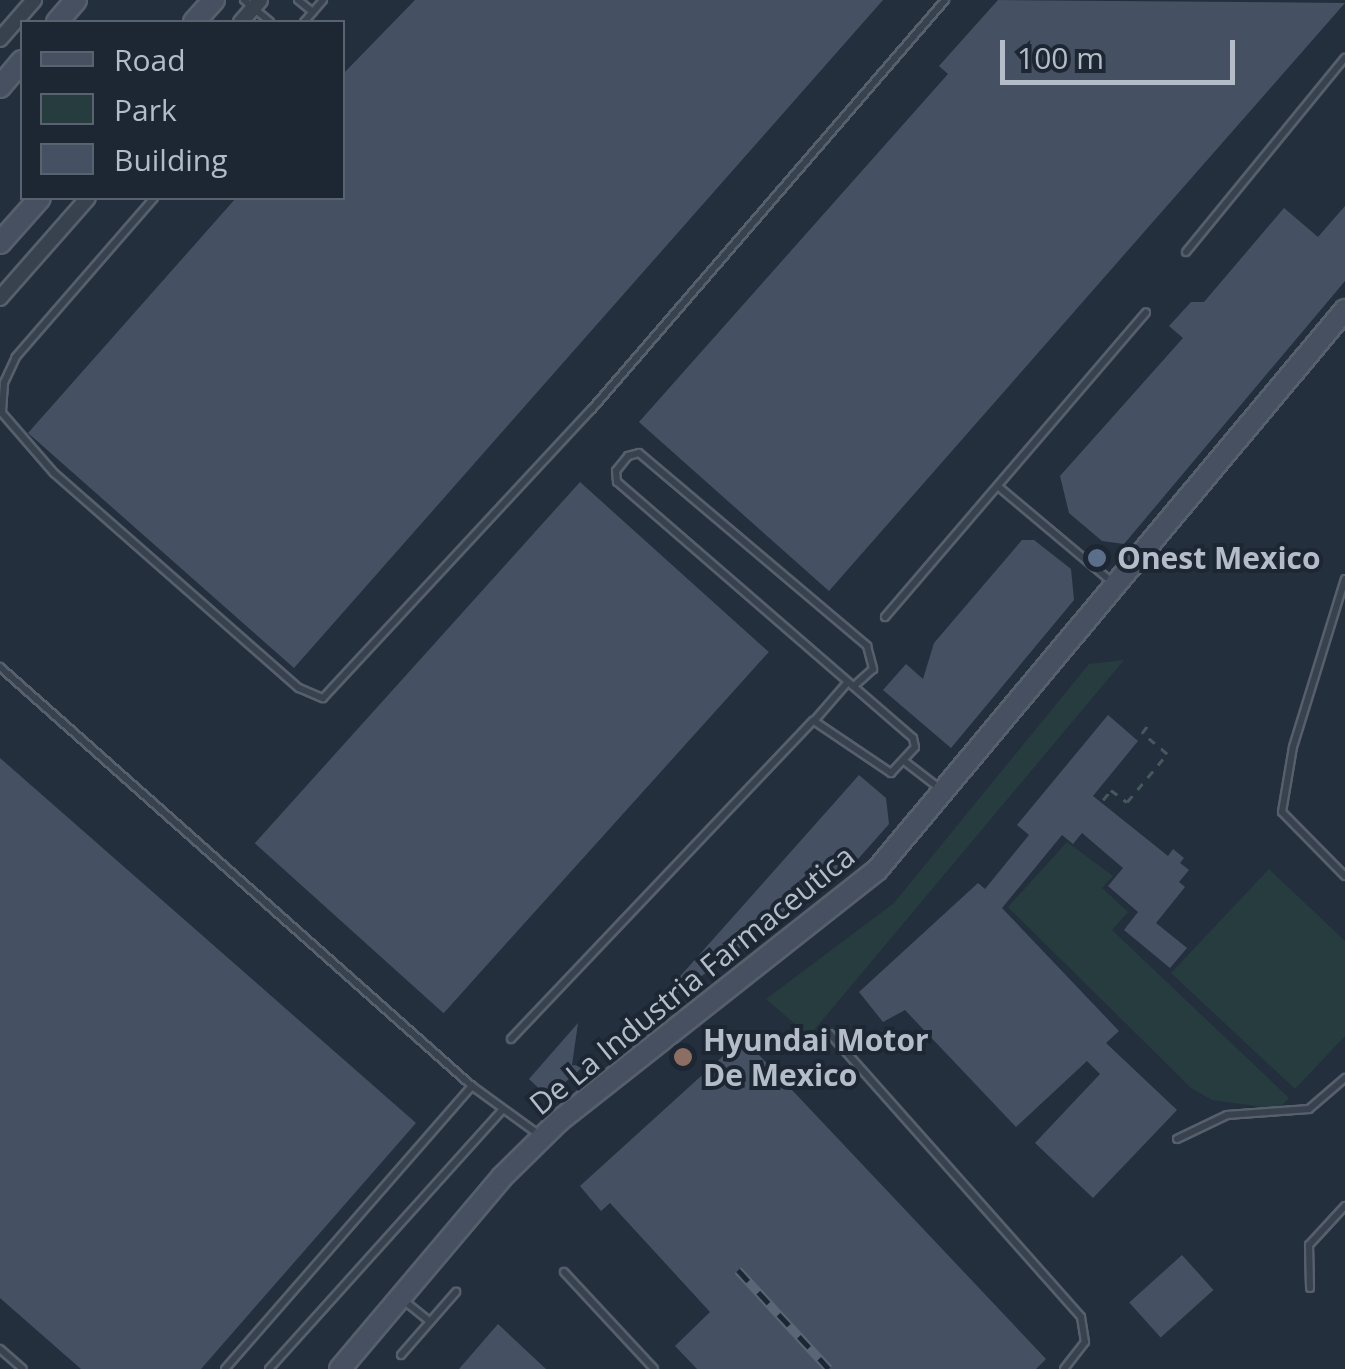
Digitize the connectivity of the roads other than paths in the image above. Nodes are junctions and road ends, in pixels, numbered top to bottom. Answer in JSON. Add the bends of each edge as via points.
{"nodes":[{"id":1,"x":34,"y":0,"type":"edge"},
{"id":2,"x":76,"y":0,"type":"edge"},
{"id":3,"x":214,"y":0,"type":"edge"},
{"id":4,"x":298,"y":0,"type":"edge"},
{"id":5,"x":324,"y":0,"type":"edge"},
{"id":6,"x":945,"y":0,"type":"edge"},
{"id":7,"x":313,"y":12,"type":"junction"},
{"id":8,"x":58,"y":20,"type":"edge"},
{"id":9,"x":196,"y":20,"type":"edge"},
{"id":10,"x":306,"y":20,"type":"edge"},
{"id":11,"x":0,"y":39,"type":"edge"},
{"id":12,"x":1345,"y":58,"type":"edge"},
{"id":13,"x":20,"y":63,"type":"edge"},
{"id":14,"x":0,"y":87,"type":"edge"},
{"id":15,"x":38,"y":200,"type":"edge"},
{"id":16,"x":86,"y":200,"type":"edge"},
{"id":17,"x":152,"y":200,"type":"edge"},
{"id":18,"x":0,"y":243,"type":"edge"},
{"id":19,"x":1186,"y":252,"type":"dead end"},
{"id":20,"x":0,"y":298,"type":"edge"},
{"id":21,"x":1345,"y":310,"type":"edge"},
{"id":22,"x":1146,"y":312,"type":"dead end"},
{"id":23,"x":1000,"y":488,"type":"junction"},
{"id":24,"x":1345,"y":579,"type":"edge"},
{"id":25,"x":1112,"y":582,"type":"junction"},
{"id":26,"x":885,"y":617,"type":"dead end"},
{"id":27,"x":0,"y":666,"type":"edge"},
{"id":28,"x":851,"y":684,"type":"junction"},
{"id":29,"x":814,"y":721,"type":"junction"},
{"id":30,"x":904,"y":761,"type":"junction"},
{"id":31,"x":942,"y":792,"type":"junction"},
{"id":32,"x":1345,"y":876,"type":"edge"},
{"id":33,"x":830,"y":1034,"type":"dead end"},
{"id":34,"x":511,"y":1039,"type":"dead end"},
{"id":35,"x":1345,"y":1078,"type":"edge"},
{"id":36,"x":472,"y":1086,"type":"junction"},
{"id":37,"x":502,"y":1110,"type":"junction"},
{"id":38,"x":544,"y":1138,"type":"junction"},
{"id":39,"x":1177,"y":1139,"type":"dead end"},
{"id":40,"x":1345,"y":1206,"type":"edge"},
{"id":41,"x":564,"y":1272,"type":"dead end"},
{"id":42,"x":1310,"y":1288,"type":"dead end"},
{"id":43,"x":456,"y":1292,"type":"dead end"},
{"id":44,"x":401,"y":1299,"type":"junction"},
{"id":45,"x":429,"y":1321,"type":"junction"},
{"id":46,"x":0,"y":1348,"type":"edge"},
{"id":47,"x":401,"y":1354,"type":"dead end"},
{"id":48,"x":23,"y":1369,"type":"edge"},
{"id":49,"x":225,"y":1369,"type":"edge"},
{"id":50,"x":269,"y":1369,"type":"edge"},
{"id":51,"x":340,"y":1369,"type":"edge"},
{"id":52,"x":654,"y":1369,"type":"edge"},
{"id":53,"x":1064,"y":1369,"type":"edge"}],
"edges":[{"from":1,"to":11,"type":"street"},
{"from":2,"to":8,"type":"main road"},
{"from":3,"to":9,"type":"main road"},
{"from":4,"to":7,"type":"lane"},
{"from":5,"to":7,"type":"lane"},
{"from":6,"to":17,"type":"lane","via":[[592,408],[323,698],[298,688],[68,486],[2,413],[4,383],[16,357]]},
{"from":7,"to":10,"type":"lane"},
{"from":12,"to":19,"type":"lane"},
{"from":13,"to":14,"type":"main road"},
{"from":15,"to":18,"type":"main road"},
{"from":16,"to":20,"type":"street"},
{"from":21,"to":25,"type":"main road","name":"De La Industria Farmaceutica"},
{"from":22,"to":23,"type":"lane"},
{"from":23,"to":25,"type":"lane"},
{"from":23,"to":26,"type":"lane"},
{"from":24,"to":32,"type":"lane","via":[[1283,794],[1286,823]]},
{"from":25,"to":31,"type":"main road","name":"De La Industria Farmaceutica"},
{"from":27,"to":36,"type":"lane"},
{"from":28,"to":28,"type":"lane","via":[[617,482],[616,471],[628,456],[640,453],[867,646],[873,669]]},
{"from":28,"to":29,"type":"lane"},
{"from":28,"to":30,"type":"lane","via":[[915,741]]},
{"from":29,"to":30,"type":"lane","via":[[882,772]]},
{"from":29,"to":34,"type":"lane"},
{"from":30,"to":31,"type":"lane"},
{"from":31,"to":38,"type":"main road","name":"De La Industria Farmaceutica","via":[[850,896],[628,1065]]},
{"from":33,"to":53,"type":"lane","via":[[1080,1318],[1084,1342]]},
{"from":35,"to":39,"type":"lane","via":[[1309,1109],[1227,1115]]},
{"from":36,"to":37,"type":"lane"},
{"from":36,"to":49,"type":"lane"},
{"from":37,"to":38,"type":"lane"},
{"from":37,"to":50,"type":"lane"},
{"from":38,"to":44,"type":"main road","name":"De La Industria Farmaceutica","via":[[502,1177]]},
{"from":40,"to":42,"type":"lane","via":[[1309,1245]]},
{"from":41,"to":52,"type":"lane"},
{"from":43,"to":45,"type":"lane"},
{"from":44,"to":45,"type":"lane"},
{"from":44,"to":51,"type":"main road","name":"De La Industria Farmaceutica"},
{"from":45,"to":47,"type":"lane"},
{"from":46,"to":48,"type":"lane"}]}
